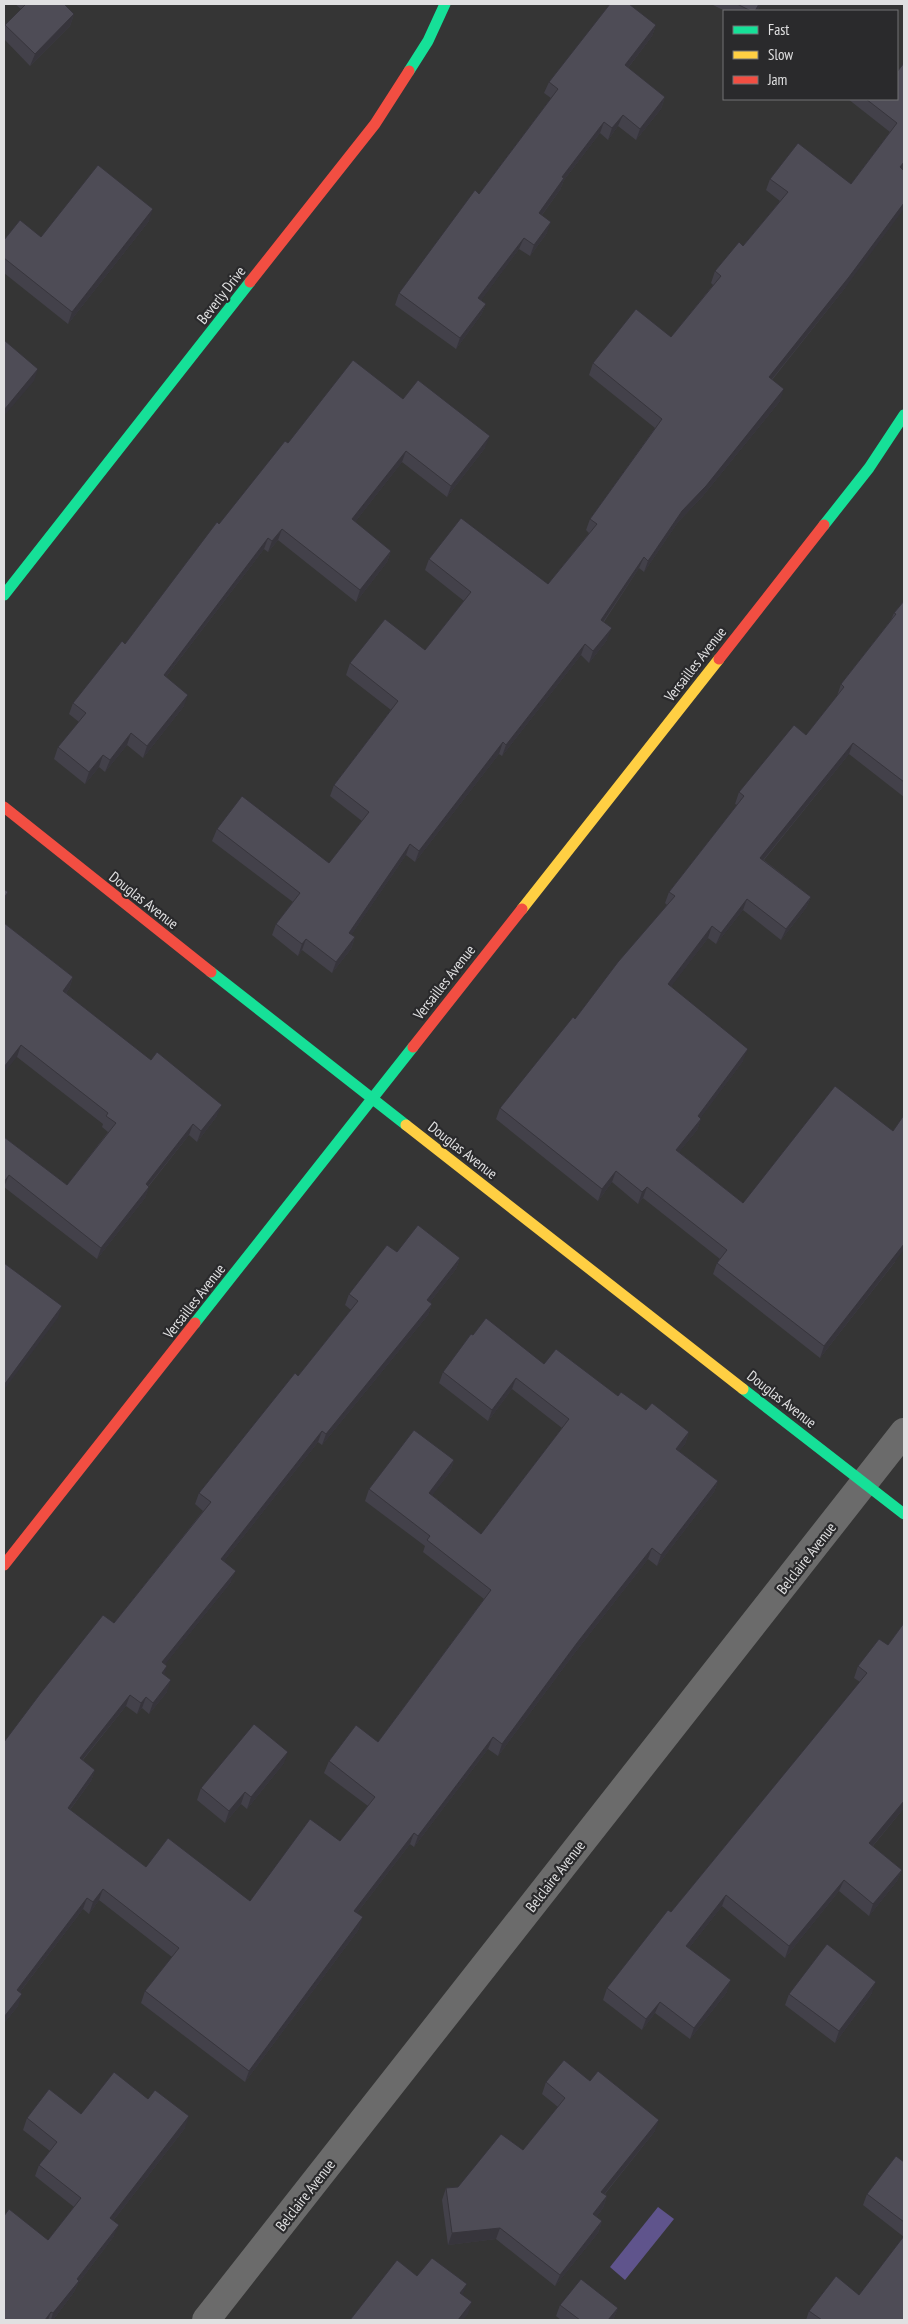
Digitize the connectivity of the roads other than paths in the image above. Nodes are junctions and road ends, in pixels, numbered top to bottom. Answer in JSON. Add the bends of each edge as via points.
{"nodes":[{"id":1,"x":445,"y":4,"type":"edge"},
{"id":2,"x":904,"y":415,"type":"edge"},
{"id":3,"x":4,"y":595,"type":"edge"},
{"id":4,"x":4,"y":807,"type":"edge"},
{"id":5,"x":373,"y":1099,"type":"junction"},
{"id":6,"x":904,"y":1432,"type":"edge"},
{"id":7,"x":864,"y":1483,"type":"junction"},
{"id":8,"x":904,"y":1514,"type":"edge"},
{"id":9,"x":4,"y":1565,"type":"edge"},
{"id":10,"x":206,"y":2320,"type":"edge"}],
"edges":[{"from":1,"to":3,"type":"street","name":"Beverly Drive","via":[[428,41],[375,124]]},
{"from":2,"to":5,"type":"street","name":"Versailles Avenue","via":[[868,468]]},
{"from":4,"to":5,"type":"street","name":"Douglas Avenue"},
{"from":5,"to":7,"type":"street","name":"Douglas Avenue"},
{"from":5,"to":9,"type":"street","name":"Versailles Avenue"},
{"from":6,"to":7,"type":"street","name":"Belclaire Avenue"},
{"from":7,"to":8,"type":"street","name":"Douglas Avenue"},
{"from":7,"to":10,"type":"street","name":"Belclaire Avenue"}]}
